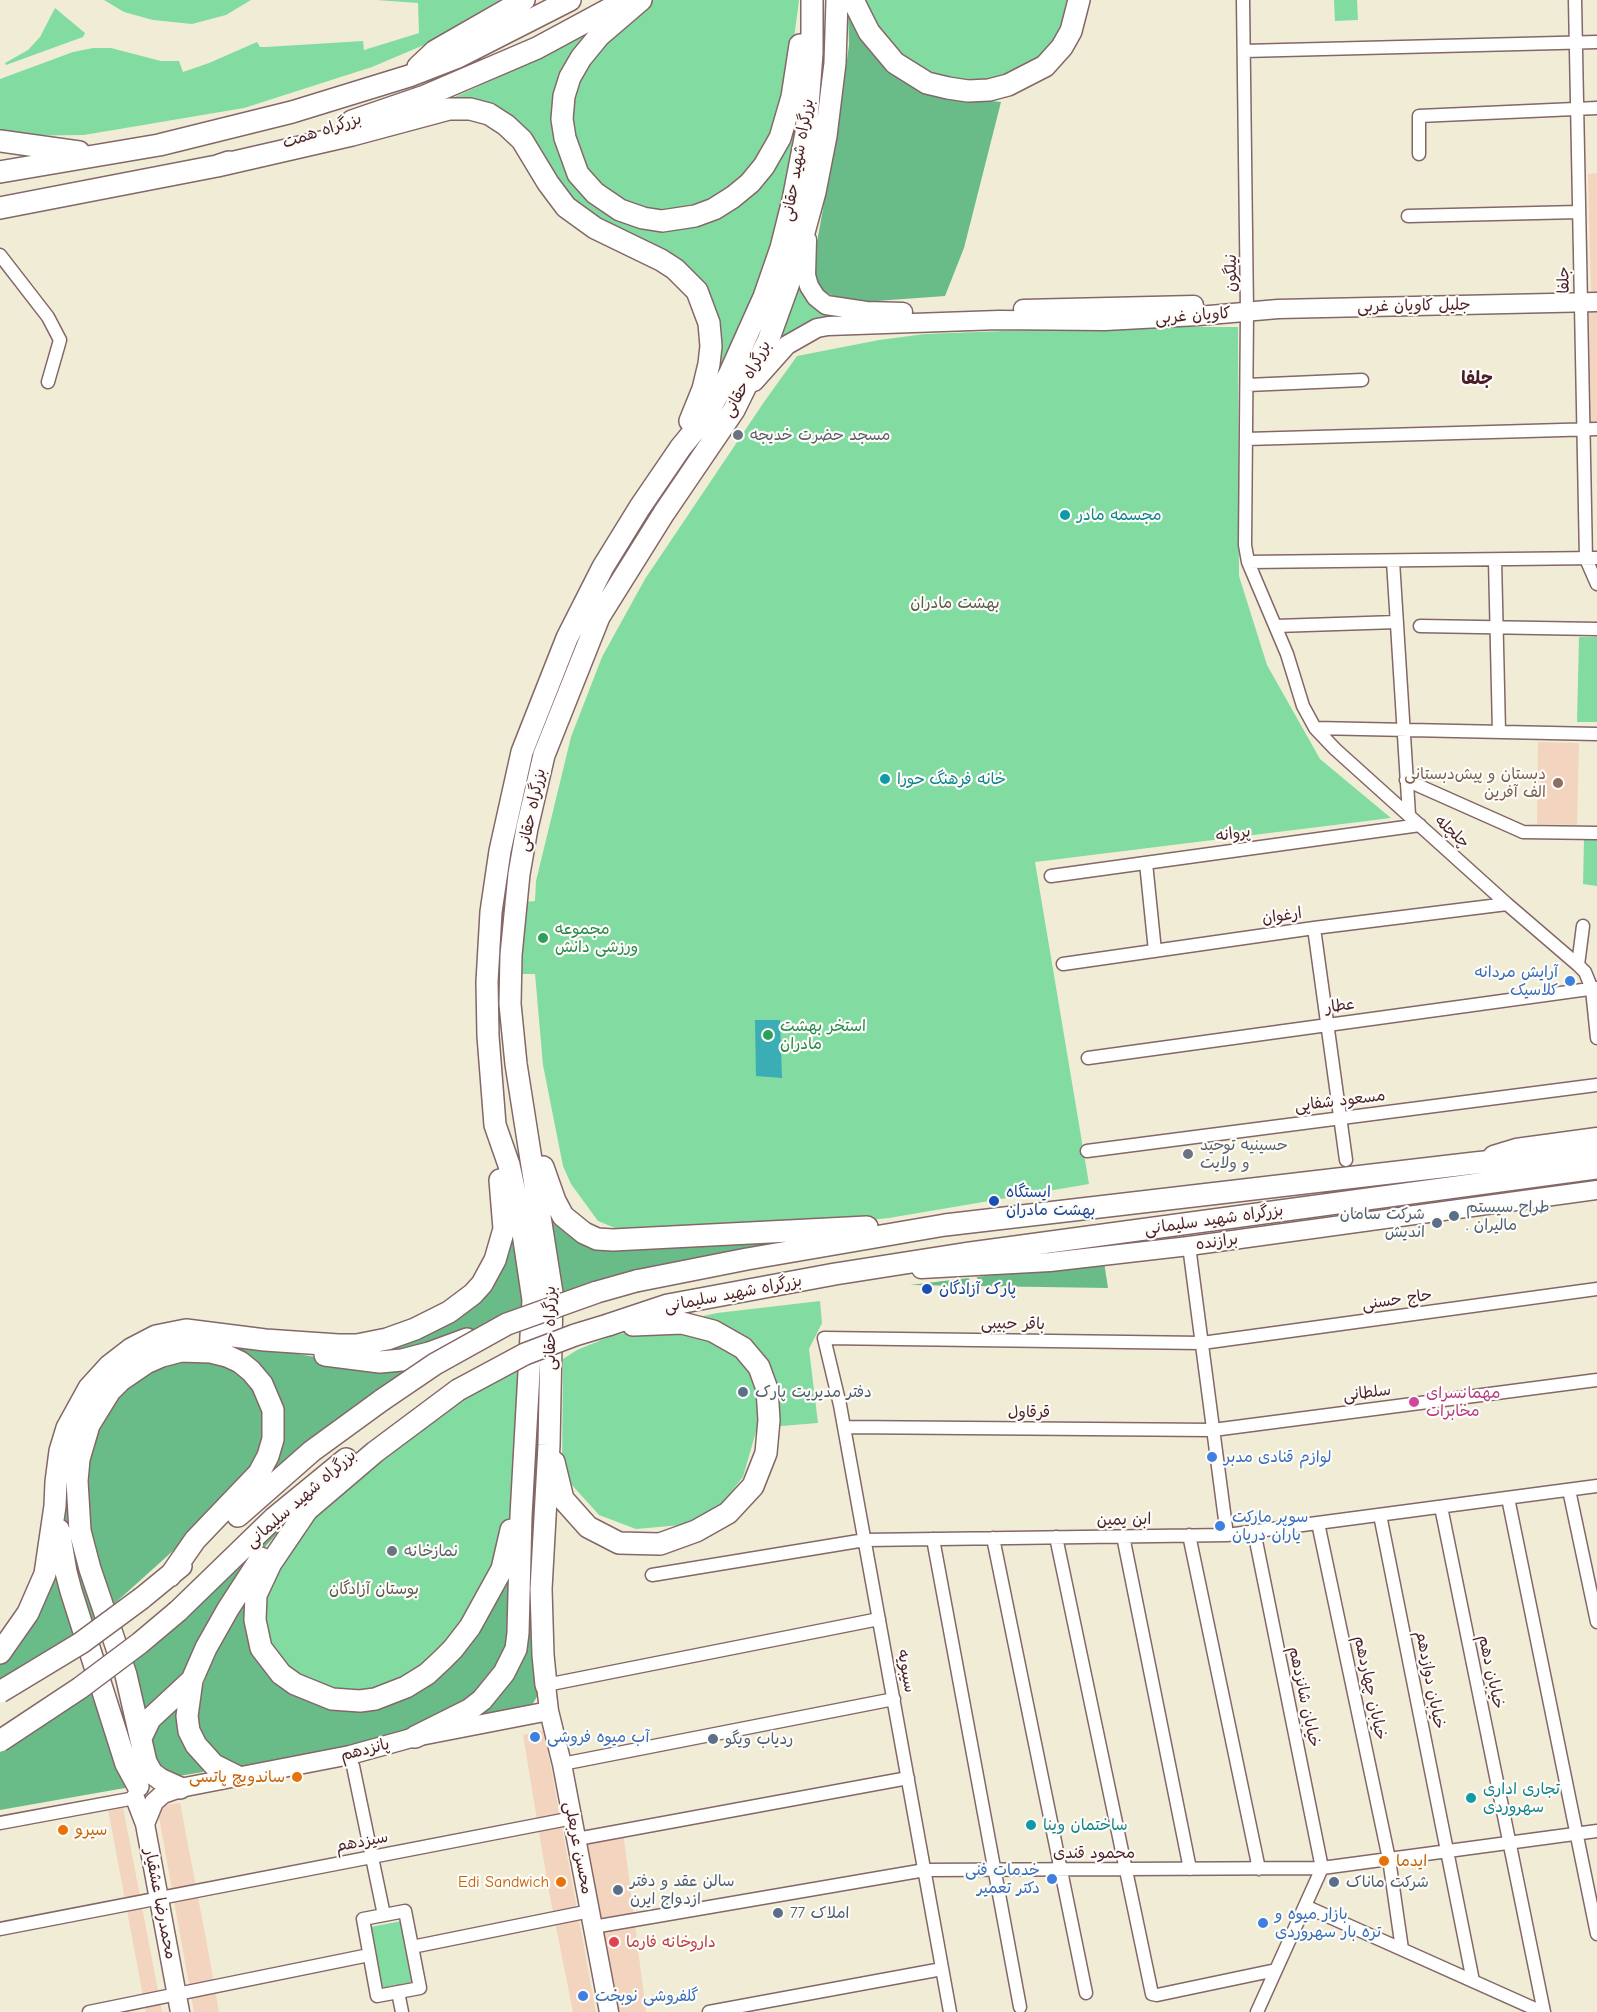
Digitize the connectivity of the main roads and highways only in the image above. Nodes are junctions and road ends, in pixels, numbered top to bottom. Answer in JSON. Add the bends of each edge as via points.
{"nodes":[{"id":1,"x":524,"y":0,"type":"edge"},
{"id":2,"x":570,"y":0,"type":"edge"},
{"id":3,"x":626,"y":0,"type":"edge"},
{"id":4,"x":641,"y":0,"type":"edge"},
{"id":5,"x":807,"y":0,"type":"edge"},
{"id":6,"x":812,"y":0,"type":"edge"},
{"id":7,"x":837,"y":0,"type":"edge"},
{"id":8,"x":853,"y":0,"type":"edge"},
{"id":9,"x":1079,"y":0,"type":"edge"},
{"id":10,"x":409,"y":76,"type":"junction"},
{"id":11,"x":0,"y":141,"type":"edge"},
{"id":12,"x":100,"y":155,"type":"junction"},
{"id":13,"x":216,"y":166,"type":"junction"},
{"id":14,"x":0,"y":172,"type":"edge"},
{"id":15,"x":0,"y":208,"type":"edge"},
{"id":16,"x":809,"y":220,"type":"junction"},
{"id":17,"x":781,"y":248,"type":"joint"},
{"id":18,"x":1589,"y":302,"type":"edge"},
{"id":19,"x":1247,"y":311,"type":"joint"},
{"id":20,"x":908,"y":317,"type":"junction"},
{"id":21,"x":734,"y":410,"type":"junction"},
{"id":22,"x":681,"y":447,"type":"junction"},
{"id":23,"x":523,"y":1103,"type":"junction"},
{"id":24,"x":495,"y":1125,"type":"junction"},
{"id":25,"x":1597,"y":1137,"type":"edge"},
{"id":26,"x":1597,"y":1150,"type":"edge"},
{"id":27,"x":1475,"y":1163,"type":"junction"},
{"id":28,"x":1597,"y":1168,"type":"edge"},
{"id":29,"x":1597,"y":1190,"type":"edge"},
{"id":30,"x":945,"y":1225,"type":"junction"},
{"id":31,"x":835,"y":1274,"type":"junction"},
{"id":32,"x":507,"y":1324,"type":"junction"},
{"id":33,"x":608,"y":1325,"type":"junction"},
{"id":34,"x":265,"y":1340,"type":"junction"},
{"id":35,"x":458,"y":1390,"type":"junction"},
{"id":36,"x":549,"y":1445,"type":"junction"},
{"id":37,"x":523,"y":1475,"type":"junction"},
{"id":38,"x":55,"y":1506,"type":"junction"},
{"id":39,"x":307,"y":1510,"type":"junction"},
{"id":40,"x":170,"y":1576,"type":"junction"},
{"id":41,"x":0,"y":1653,"type":"edge"},
{"id":42,"x":192,"y":1680,"type":"junction"},
{"id":43,"x":546,"y":1685,"type":"joint"},
{"id":44,"x":0,"y":1692,"type":"edge"},
{"id":45,"x":549,"y":1711,"type":"junction"},
{"id":46,"x":415,"y":1737,"type":"junction"},
{"id":47,"x":141,"y":1738,"type":"junction"},
{"id":48,"x":0,"y":1741,"type":"edge"},
{"id":49,"x":146,"y":1762,"type":"junction"},
{"id":50,"x":238,"y":1777,"type":"junction"},
{"id":51,"x":180,"y":1788,"type":"junction"},
{"id":52,"x":136,"y":1792,"type":"junction"},
{"id":53,"x":145,"y":1824,"type":"junction"},
{"id":54,"x":178,"y":2003,"type":"edge"},
{"id":55,"x":609,"y":2012,"type":"edge"}],
"edges":[{"from":1,"to":10,"type":"highway","via":[[435,51]]},
{"from":2,"to":10,"type":"highway","name":"بزرگراه همت","via":[[459,57]]},
{"from":3,"to":13,"type":"highway","name":"بزرگراه همت","via":[[537,48],[425,96]]},
{"from":4,"to":5,"type":"highway","via":[[599,36],[581,58],[564,96],[562,119],[564,138],[578,174],[595,193],[620,210],[662,221],[714,209],[750,183],[764,166],[780,138],[792,97]]},
{"from":6,"to":17,"type":"highway","name":"بزرگراه شهید حقانی","via":[[807,123]]},
{"from":7,"to":16,"type":"highway","name":"بزرگراه حقانی","via":[[835,63],[826,136]]},
{"from":8,"to":9,"type":"highway","via":[[868,32],[895,63],[927,82],[968,91],[1008,85],[1045,66],[1071,32]]},
{"from":10,"to":12,"type":"highway","name":"بزرگراه همت","via":[[237,127]]},
{"from":11,"to":12,"type":"highway"},
{"from":12,"to":14,"type":"highway","name":"بزرگراه همت"},
{"from":13,"to":15,"type":"highway","name":"بزرگراه همت"},
{"from":13,"to":22,"type":"highway","via":[[449,109],[489,114],[522,140],[557,197],[580,219],[661,260],[696,291],[709,323],[710,355],[703,388]]},
{"from":16,"to":20,"type":"main road","via":[[806,275],[816,297],[846,309]]},
{"from":16,"to":21,"type":"highway","name":"بزرگراه حقانی","via":[[768,341]]},
{"from":17,"to":22,"type":"highway","name":"بزرگراه حقانی","via":[[729,375],[704,419]]},
{"from":18,"to":19,"type":"main road","name":"جلیل کاویان غربی"},
{"from":19,"to":20,"type":"main road","name":"کاویان غربی","via":[[1199,304]]},
{"from":20,"to":21,"type":"main road","via":[[828,326],[804,334],[774,358]]},
{"from":21,"to":23,"type":"highway","name":"بزرگراه حقانی","via":[[599,617],[544,755],[523,851],[511,956],[512,1031]]},
{"from":22,"to":24,"type":"highway","name":"بزرگراه حقانی","via":[[603,567],[567,638],[522,752],[491,912],[488,1036]]},
{"from":23,"to":30,"type":"highway","via":[[563,1216],[597,1239]]},
{"from":23,"to":36,"type":"highway","name":"بزرگراه حقانی","via":[[552,1293]]},
{"from":24,"to":34,"type":"highway","via":[[504,1229],[495,1260],[474,1294],[449,1312],[387,1339],[338,1345]]},
{"from":24,"to":37,"type":"highway","name":"بزرگراه حقانی","via":[[510,1165],[533,1300]]},
{"from":25,"to":27,"type":"main road","via":[[1516,1148]]},
{"from":26,"to":27,"type":"highway","name":"بزرگراه شهید سلیمانی"},
{"from":27,"to":30,"type":"highway","name":"بزرگراه شهید سلیمانی"},
{"from":28,"to":31,"type":"highway","name":"بزرگراه شهید سلیمانی"},
{"from":29,"to":31,"type":"main road","name":"برازنده","via":[[1050,1262]]},
{"from":30,"to":32,"type":"highway","name":"بزرگراه شهید سلیمانی","bridge":true,"via":[[636,1281]]},
{"from":31,"to":33,"type":"highway","name":"بزرگراه شهید سلیمانی","via":[[668,1305]]},
{"from":32,"to":34,"type":"highway","via":[[415,1358],[380,1362],[315,1353]]},
{"from":32,"to":40,"type":"highway","name":"بزرگراه شهید سلیمانی","bridge":true,"via":[[435,1364],[312,1450]]},
{"from":33,"to":35,"type":"highway","name":"بزرگراه شهید سلیمانی","bridge":true,"via":[[525,1354]]},
{"from":33,"to":36,"type":"highway","via":[[682,1323],[712,1331],[743,1348],[759,1367],[767,1389],[770,1420],[766,1453],[753,1486],[728,1513],[696,1530],[660,1544],[619,1543],[588,1527],[563,1499]]},
{"from":34,"to":38,"type":"highway","via":[[186,1330],[156,1336],[109,1366],[89,1388],[67,1428],[60,1451]]},
{"from":35,"to":39,"type":"highway","via":[[375,1452]]},
{"from":35,"to":48,"type":"highway","name":"بزرگراه شهید سلیمانی","bridge":true,"via":[[383,1433],[311,1486],[140,1643]]},
{"from":36,"to":43,"type":"highway","name":"بزرگراه حقانی","via":[[541,1588]]},
{"from":37,"to":39,"type":"highway","via":[[502,1569],[470,1627],[427,1674],[375,1699],[349,1701],[314,1693],[281,1674],[261,1648],[255,1620],[256,1595],[271,1563]]},
{"from":37,"to":46,"type":"highway","name":"بزرگراه حقانی","via":[[518,1633],[512,1658],[482,1700]]},
{"from":38,"to":41,"type":"highway","via":[[43,1582],[28,1613]]},
{"from":38,"to":52,"type":"highway","via":[[66,1572]]},
{"from":39,"to":42,"type":"highway","via":[[257,1563],[206,1648]]},
{"from":40,"to":44,"type":"highway","name":"بزرگراه شهید سلیمانی","bridge":true,"via":[[81,1642]]},
{"from":40,"to":47,"type":"highway","via":[[195,1540],[259,1473],[273,1439],[273,1410],[262,1384],[240,1362],[211,1352],[181,1351],[162,1356],[122,1380],[110,1391],[89,1425],[79,1459],[80,1531],[126,1675]]},
{"from":42,"to":47,"type":"highway","via":[[150,1719]]},
{"from":42,"to":50,"type":"highway","via":[[189,1731],[214,1765]]},
{"from":43,"to":45,"type":"main road","name":"محسن عربعلی"},
{"from":45,"to":46,"type":"main road","name":"پانزدهم"},
{"from":45,"to":55,"type":"main road","name":"محسن عربعلی"},
{"from":46,"to":50,"type":"main road","name":"پانزدهم","via":[[351,1755]]},
{"from":47,"to":49,"type":"highway"},
{"from":49,"to":51,"type":"highway","via":[[152,1773]]},
{"from":49,"to":52,"type":"highway"},
{"from":50,"to":51,"type":"main road","name":"پانزدهم"},
{"from":51,"to":53,"type":"main road","name":"پانزدهم","via":[[154,1802]]},
{"from":52,"to":53,"type":"main road","name":"محمدرضا عشقیار"},
{"from":53,"to":54,"type":"main road","name":"محمدرضا عشقیار"}]}
